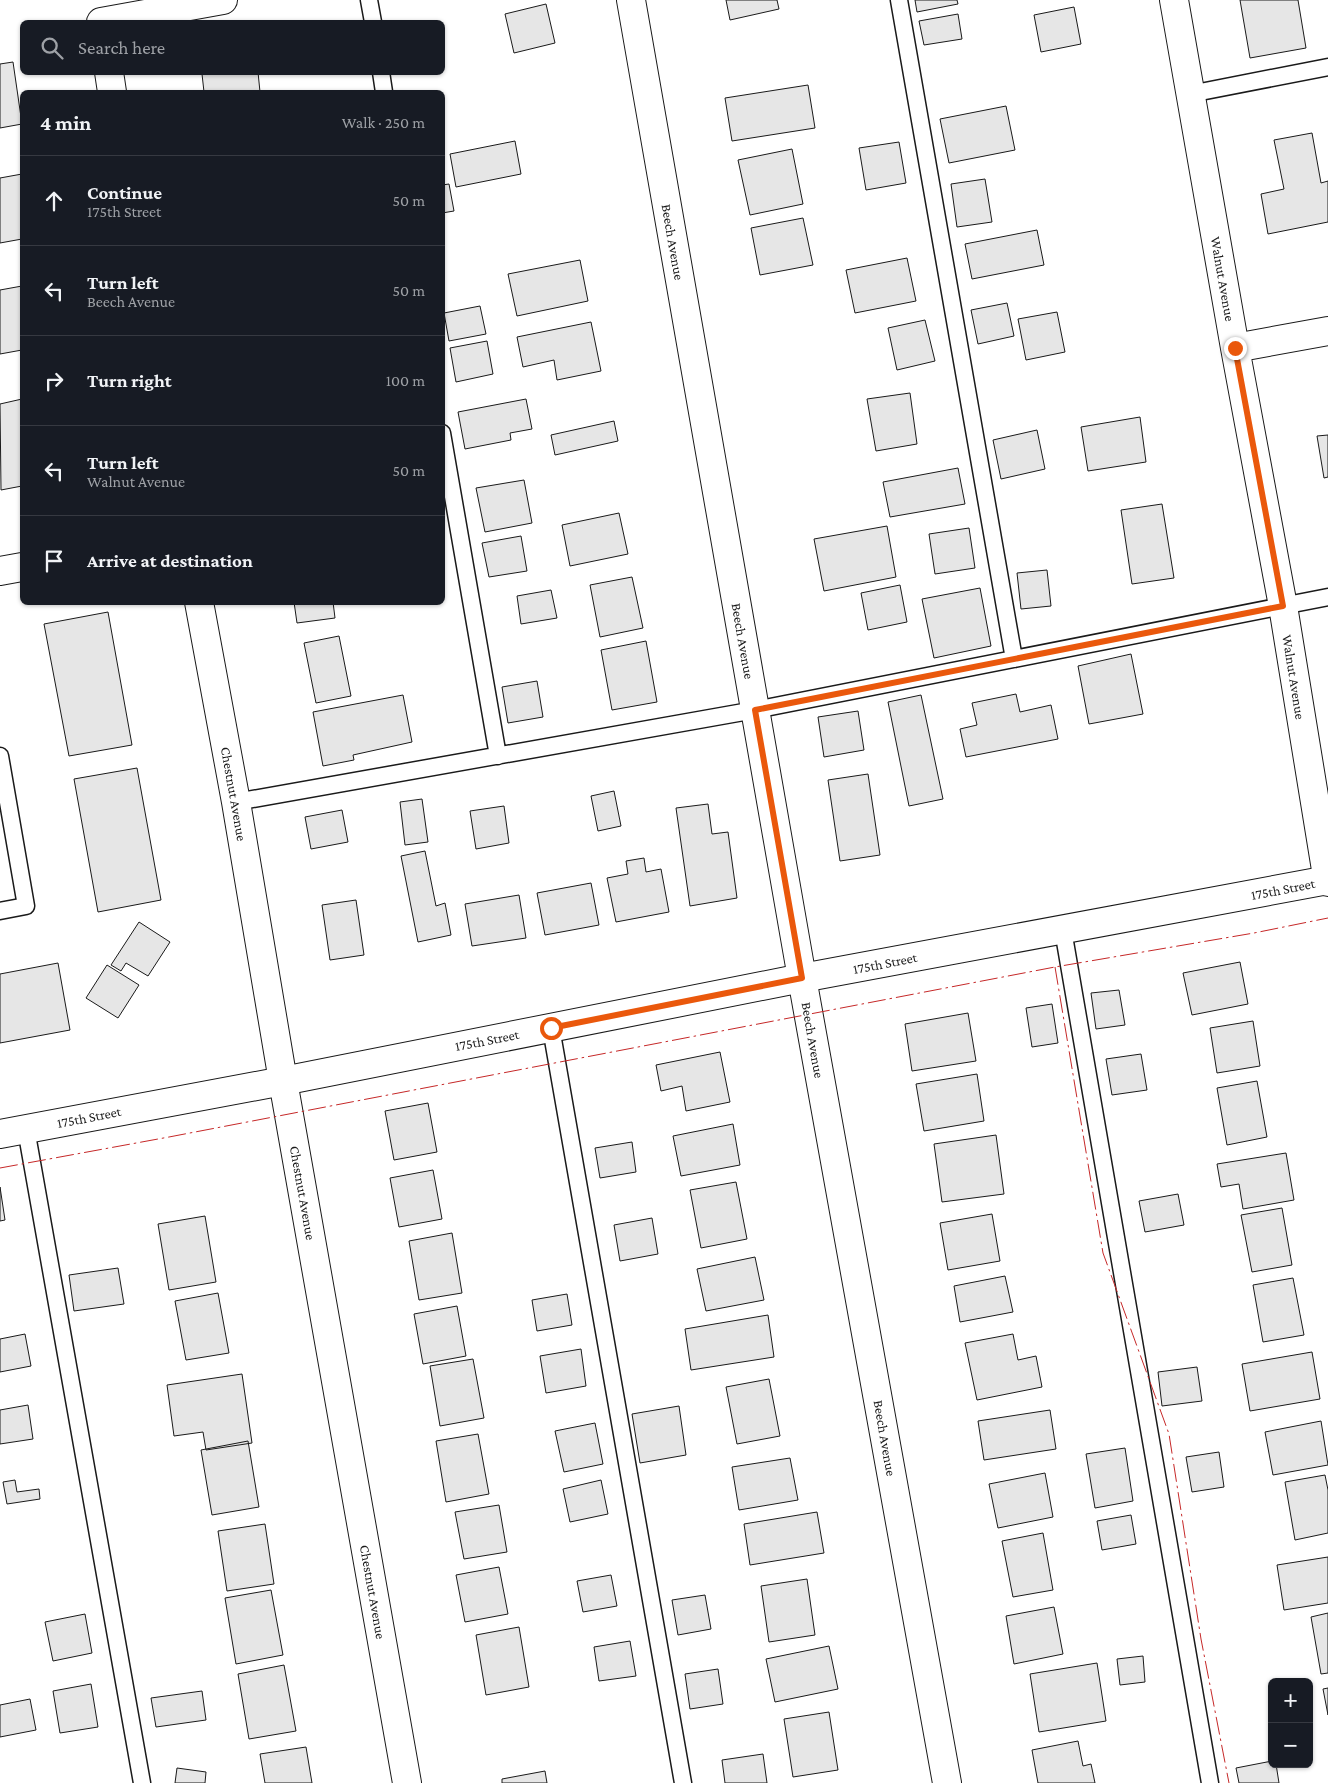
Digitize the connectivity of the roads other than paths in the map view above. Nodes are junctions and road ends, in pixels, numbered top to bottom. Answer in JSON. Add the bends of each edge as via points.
{"nodes":[{"id":1,"x":96,"y":0,"type":"edge"},
{"id":2,"x":223,"y":0,"type":"edge"},
{"id":3,"x":369,"y":0,"type":"edge"},
{"id":4,"x":631,"y":0,"type":"edge"},
{"id":5,"x":899,"y":0,"type":"edge"},
{"id":6,"x":1174,"y":0,"type":"edge"},
{"id":7,"x":101,"y":20,"type":"edge"},
{"id":8,"x":112,"y":20,"type":"edge"},
{"id":9,"x":372,"y":20,"type":"edge"},
{"id":10,"x":1328,"y":67,"type":"edge"},
{"id":11,"x":109,"y":75,"type":"edge"},
{"id":12,"x":381,"y":75,"type":"edge"},
{"id":13,"x":112,"y":90,"type":"edge"},
{"id":14,"x":384,"y":90,"type":"edge"},
{"id":15,"x":1190,"y":94,"type":"junction"},
{"id":16,"x":1328,"y":331,"type":"edge"},
{"id":17,"x":1235,"y":348,"type":"junction"},
{"id":18,"x":445,"y":450,"type":"edge"},
{"id":19,"x":20,"y":567,"type":"edge"},
{"id":20,"x":0,"y":571,"type":"edge"},
{"id":21,"x":1328,"y":597,"type":"edge"},
{"id":22,"x":200,"y":605,"type":"edge"},
{"id":23,"x":1283,"y":606,"type":"junction"},
{"id":24,"x":1014,"y":659,"type":"junction"},
{"id":25,"x":755,"y":710,"type":"junction"},
{"id":26,"x":0,"y":756,"type":"edge"},
{"id":27,"x":498,"y":756,"type":"junction"},
{"id":28,"x":236,"y":802,"type":"junction"},
{"id":29,"x":1328,"y":881,"type":"edge"},
{"id":30,"x":0,"y":911,"type":"edge"},
{"id":31,"x":1063,"y":930,"type":"junction"},
{"id":32,"x":802,"y":978,"type":"junction"},
{"id":33,"x":551,"y":1028,"type":"junction"},
{"id":34,"x":283,"y":1081,"type":"junction"},
{"id":35,"x":13,"y":1131,"type":"edge"},
{"id":36,"x":142,"y":1783,"type":"edge"},
{"id":37,"x":408,"y":1783,"type":"edge"},
{"id":38,"x":683,"y":1783,"type":"edge"},
{"id":39,"x":947,"y":1783,"type":"edge"},
{"id":40,"x":1210,"y":1783,"type":"edge"}],
"edges":[{"from":1,"to":7,"type":"street"},
{"from":2,"to":8,"type":"street"},
{"from":3,"to":9,"type":"lane"},
{"from":4,"to":25,"type":"street","name":"Beech Avenue"},
{"from":5,"to":24,"type":"lane"},
{"from":6,"to":15,"type":"street","name":"Walnut Avenue"},
{"from":10,"to":15,"type":"lane"},
{"from":11,"to":13,"type":"street"},
{"from":12,"to":14,"type":"lane"},
{"from":15,"to":17,"type":"street","name":"Walnut Avenue"},
{"from":16,"to":17,"type":"street"},
{"from":17,"to":23,"type":"street","name":"Walnut Avenue"},
{"from":18,"to":27,"type":"lane"},
{"from":19,"to":20,"type":"street"},
{"from":21,"to":23,"type":"lane"},
{"from":22,"to":28,"type":"street","name":"Chestnut Avenue"},
{"from":23,"to":24,"type":"lane"},
{"from":23,"to":29,"type":"street","name":"Walnut Avenue"},
{"from":24,"to":25,"type":"lane"},
{"from":25,"to":27,"type":"lane"},
{"from":25,"to":32,"type":"street","name":"Beech Avenue"},
{"from":26,"to":30,"type":"lane","via":[[26,906]]},
{"from":27,"to":28,"type":"lane"},
{"from":28,"to":34,"type":"street","name":"Chestnut Avenue"},
{"from":29,"to":31,"type":"street","name":"175th Street"},
{"from":31,"to":32,"type":"street","name":"175th Street"},
{"from":31,"to":40,"type":"lane"},
{"from":32,"to":33,"type":"street","name":"175th Street"},
{"from":32,"to":39,"type":"street","name":"Beech Avenue"},
{"from":33,"to":34,"type":"street","name":"175th Street"},
{"from":33,"to":38,"type":"lane"},
{"from":34,"to":35,"type":"street","name":"175th Street"},
{"from":34,"to":37,"type":"street","name":"Chestnut Avenue"},
{"from":35,"to":36,"type":"lane"}]}
